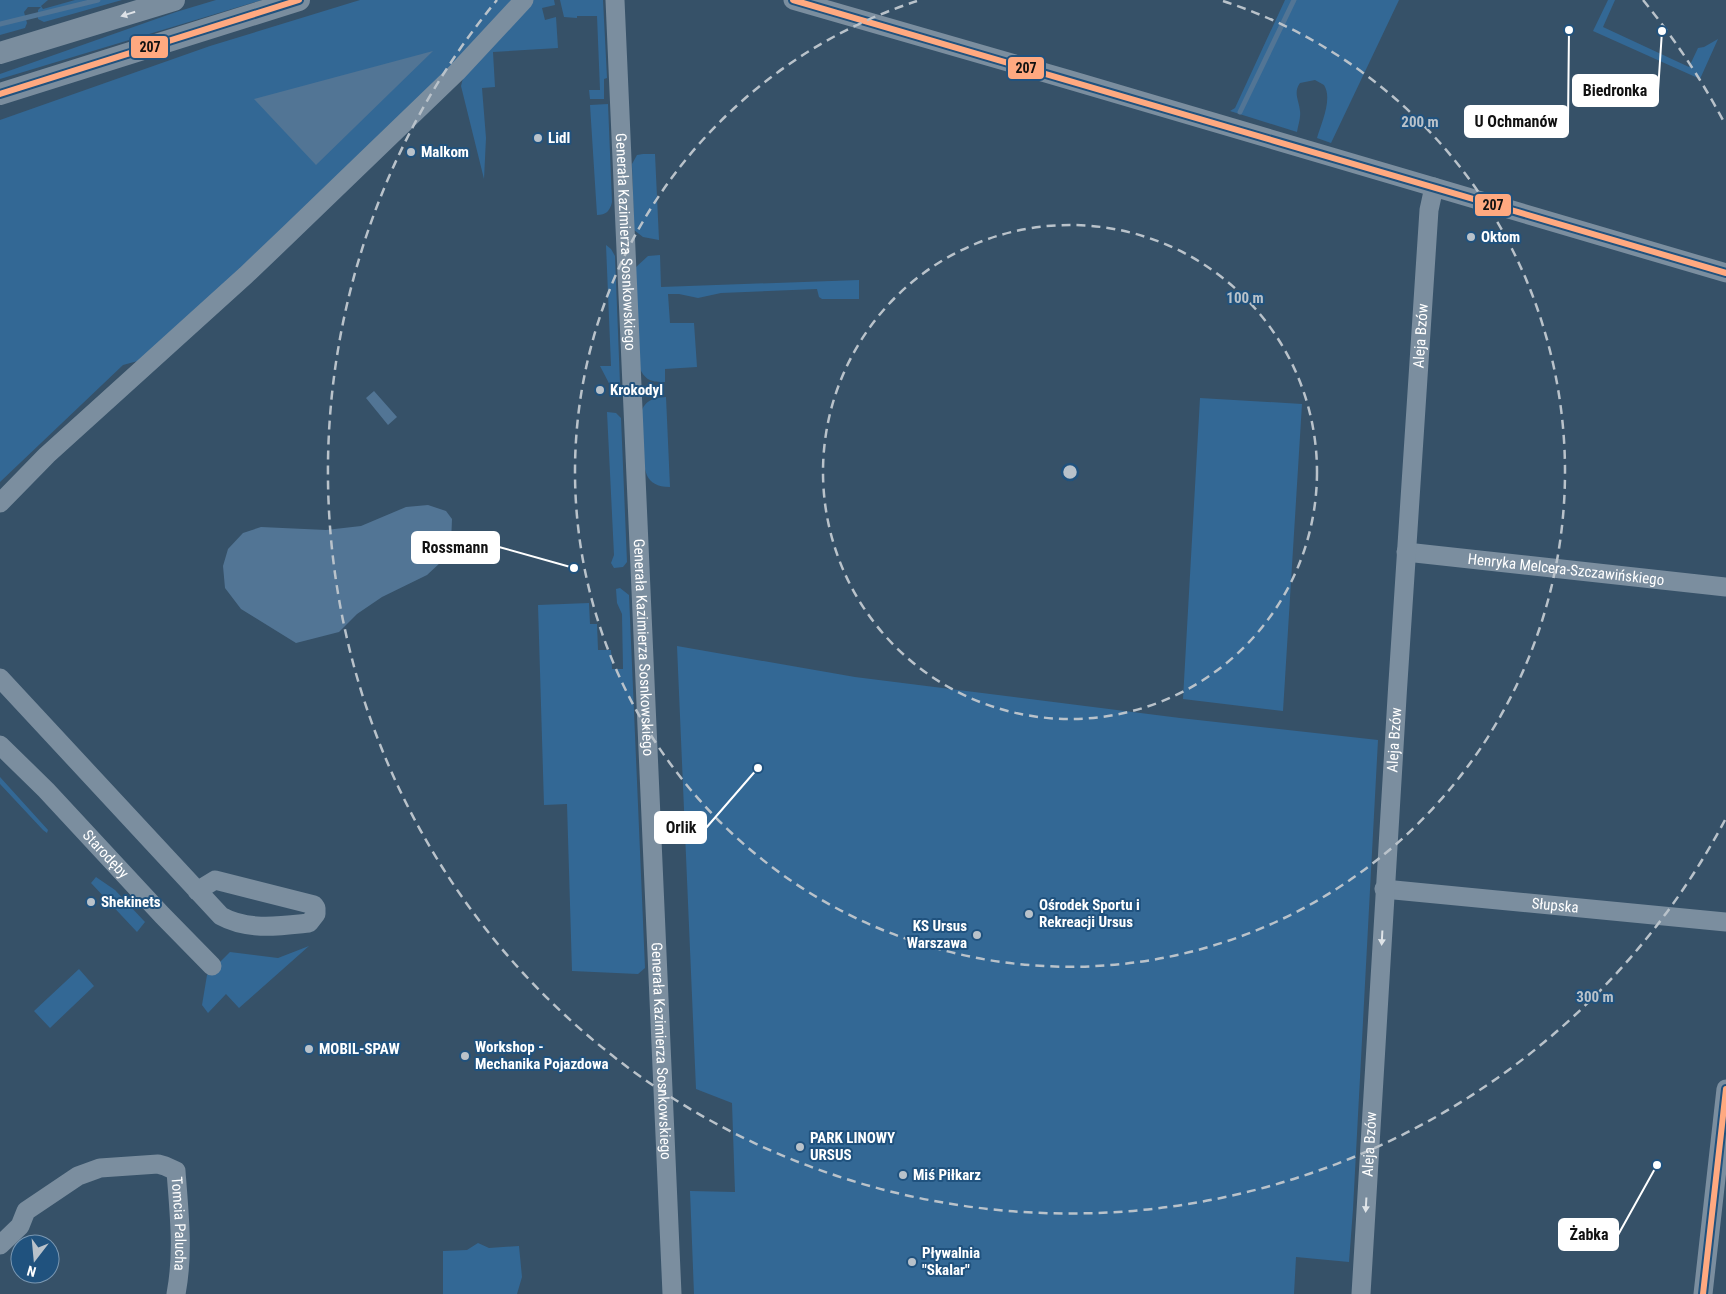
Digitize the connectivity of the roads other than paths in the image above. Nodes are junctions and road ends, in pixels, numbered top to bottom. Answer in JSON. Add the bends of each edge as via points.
{"nodes":[{"id":1,"x":174,"y":0,"type":"edge"},
{"id":2,"x":298,"y":0,"type":"edge"},
{"id":3,"x":524,"y":0,"type":"edge"},
{"id":4,"x":614,"y":0,"type":"edge"},
{"id":5,"x":793,"y":0,"type":"edge"},
{"id":6,"x":0,"y":54,"type":"edge"},
{"id":7,"x":0,"y":94,"type":"edge"},
{"id":8,"x":1434,"y":188,"type":"junction"},
{"id":9,"x":1726,"y":273,"type":"edge"},
{"id":10,"x":0,"y":503,"type":"edge"},
{"id":11,"x":1406,"y":552,"type":"junction"},
{"id":12,"x":1726,"y":587,"type":"edge"},
{"id":13,"x":0,"y":678,"type":"edge"},
{"id":14,"x":0,"y":745,"type":"edge"},
{"id":15,"x":1384,"y":889,"type":"junction"},
{"id":16,"x":198,"y":891,"type":"junction"},
{"id":17,"x":282,"y":897,"type":"junction"},
{"id":18,"x":1726,"y":922,"type":"edge"},
{"id":19,"x":275,"y":927,"type":"junction"},
{"id":20,"x":212,"y":966,"type":"dead end"},
{"id":21,"x":1726,"y":1089,"type":"edge"},
{"id":22,"x":0,"y":1245,"type":"edge"},
{"id":23,"x":176,"y":1294,"type":"edge"},
{"id":24,"x":672,"y":1294,"type":"edge"},
{"id":25,"x":1361,"y":1294,"type":"edge"},
{"id":26,"x":1703,"y":1294,"type":"edge"}],
"edges":[{"from":1,"to":6,"type":"main road","one_way":true},
{"from":2,"to":7,"type":"main road"},
{"from":3,"to":10,"type":"street","via":[[457,72],[291,232]]},
{"from":4,"to":24,"type":"street","name":"Generała Kazimierza Sosnkowskiego"},
{"from":5,"to":8,"type":"street"},
{"from":8,"to":9,"type":"street"},
{"from":8,"to":11,"type":"street","name":"Aleja Bzów","via":[[1428,220]]},
{"from":11,"to":12,"type":"street","name":"Henryka Melcera-Szczawińskiego"},
{"from":11,"to":15,"type":"street","name":"Aleja Bzów"},
{"from":13,"to":16,"type":"street"},
{"from":14,"to":20,"type":"street","name":"Starodęby"},
{"from":15,"to":18,"type":"street","name":"Słupska"},
{"from":15,"to":25,"type":"street","name":"Aleja Bzów","one_way":true},
{"from":16,"to":17,"type":"street","via":[[215,880]]},
{"from":16,"to":19,"type":"street","via":[[228,920],[243,925]]},
{"from":17,"to":19,"type":"street"},
{"from":17,"to":19,"type":"street","via":[[314,905],[316,914],[309,923]]},
{"from":21,"to":26,"type":"street"},
{"from":22,"to":23,"type":"street","name":"Tomcia Palucha","via":[[20,1226],[26,1211],[78,1176],[100,1168],[158,1164],[176,1171],[181,1252]]}]}
